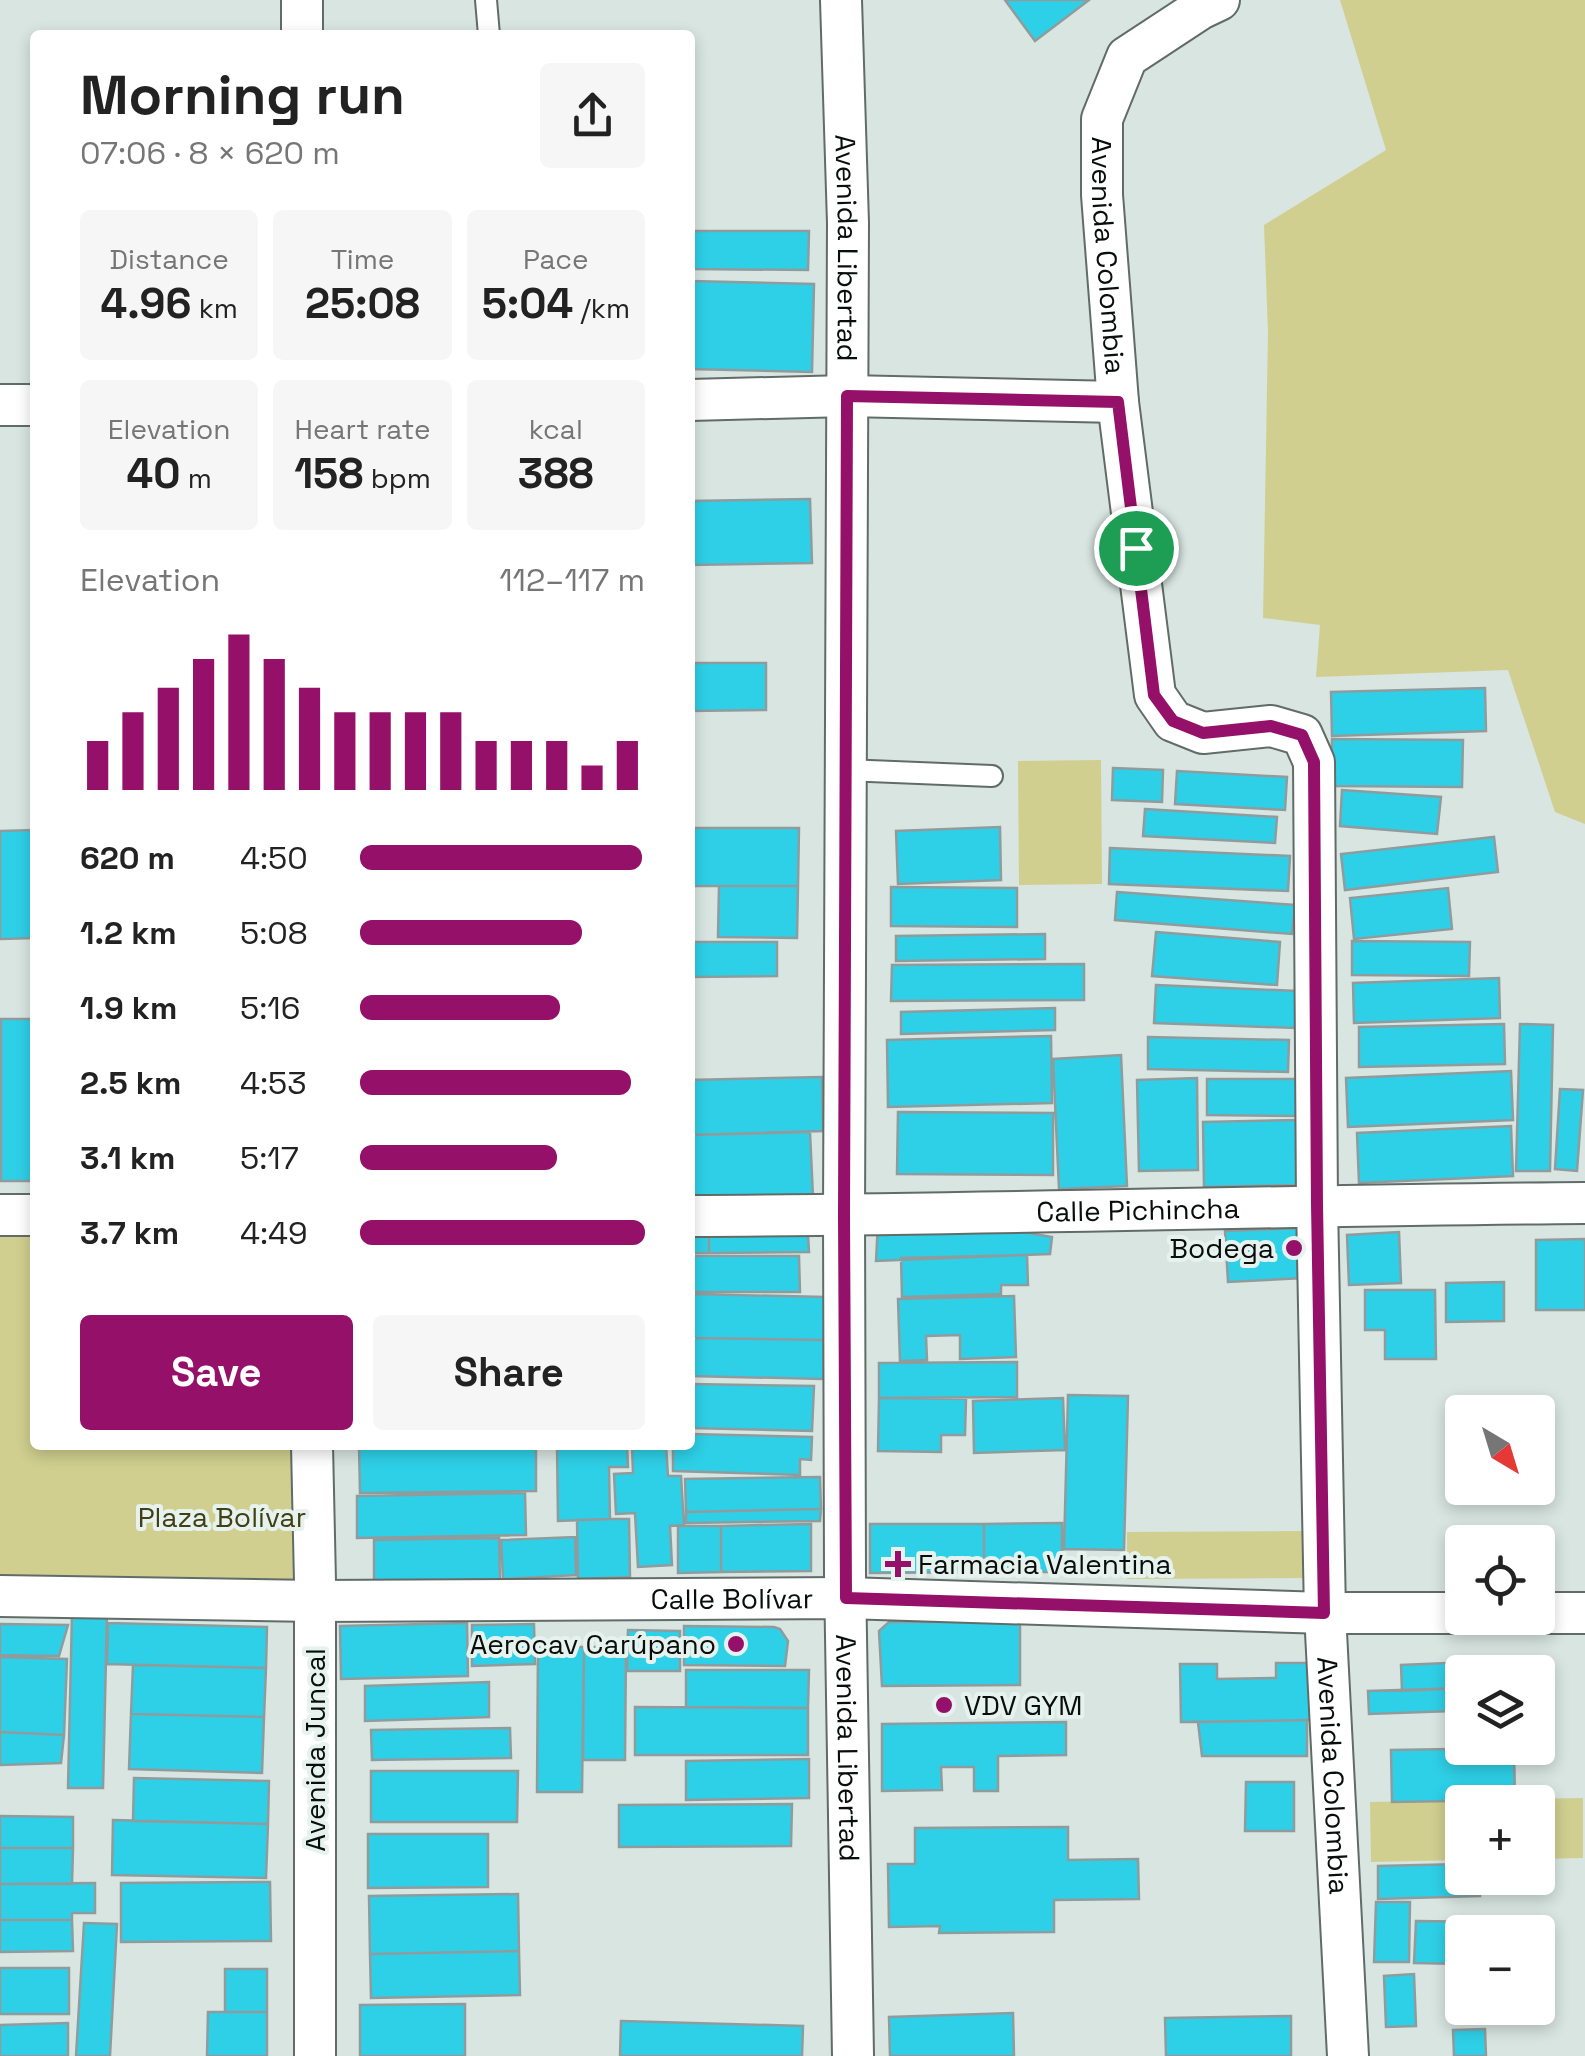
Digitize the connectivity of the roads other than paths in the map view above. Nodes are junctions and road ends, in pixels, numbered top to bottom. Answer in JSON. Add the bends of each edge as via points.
{"nodes":[{"id":1,"x":302,"y":0,"type":"edge"},
{"id":2,"x":486,"y":0,"type":"edge"},
{"id":3,"x":841,"y":0,"type":"edge"},
{"id":4,"x":1219,"y":0,"type":"edge"},
{"id":5,"x":302,"y":30,"type":"edge"},
{"id":6,"x":489,"y":30,"type":"edge"},
{"id":7,"x":847,"y":396,"type":"junction"},
{"id":8,"x":695,"y":400,"type":"edge"},
{"id":9,"x":1118,"y":402,"type":"junction"},
{"id":10,"x":0,"y":405,"type":"edge"},
{"id":11,"x":30,"y":405,"type":"edge"},
{"id":12,"x":845,"y":770,"type":"junction"},
{"id":13,"x":992,"y":776,"type":"dead end"},
{"id":14,"x":1585,"y":1203,"type":"edge"},
{"id":15,"x":1317,"y":1204,"type":"junction"},
{"id":16,"x":0,"y":1215,"type":"edge"},
{"id":17,"x":30,"y":1215,"type":"edge"},
{"id":18,"x":844,"y":1215,"type":"junction"},
{"id":19,"x":695,"y":1216,"type":"edge"},
{"id":20,"x":312,"y":1450,"type":"edge"},
{"id":21,"x":0,"y":1596,"type":"edge"},
{"id":22,"x":846,"y":1598,"type":"junction"},
{"id":23,"x":315,"y":1601,"type":"junction"},
{"id":24,"x":1445,"y":1612,"type":"edge"},
{"id":25,"x":1555,"y":1612,"type":"edge"},
{"id":26,"x":1585,"y":1612,"type":"edge"},
{"id":27,"x":1324,"y":1613,"type":"junction"},
{"id":28,"x":315,"y":2056,"type":"edge"},
{"id":29,"x":852,"y":2056,"type":"edge"},
{"id":30,"x":1348,"y":2056,"type":"edge"}],
"edges":[{"from":1,"to":5,"type":"street"},
{"from":2,"to":6,"type":"lane"},
{"from":3,"to":7,"type":"street","name":"Avenida Libertad"},
{"from":4,"to":9,"type":"street","name":"Avenida Colombia","via":[[1127,56],[1102,120]]},
{"from":7,"to":8,"type":"street"},
{"from":7,"to":9,"type":"street"},
{"from":7,"to":12,"type":"street","name":"Avenida Libertad"},
{"from":9,"to":15,"type":"street","name":"Avenida Colombia","via":[[1154,695],[1173,721],[1203,733],[1271,726],[1302,735],[1314,762]]},
{"from":10,"to":11,"type":"street"},
{"from":12,"to":13,"type":"lane"},
{"from":12,"to":18,"type":"street","name":"Avenida Libertad"},
{"from":14,"to":15,"type":"street","name":"Calle Pichincha"},
{"from":15,"to":18,"type":"street","name":"Calle Pichincha"},
{"from":15,"to":27,"type":"street","name":"Avenida Colombia"},
{"from":16,"to":17,"type":"street"},
{"from":18,"to":19,"type":"street","name":"Calle Pichincha"},
{"from":18,"to":22,"type":"street","name":"Avenida Libertad"},
{"from":20,"to":23,"type":"street","name":"Avenida Juncal"},
{"from":21,"to":23,"type":"street","name":"Calle Bolívar"},
{"from":22,"to":23,"type":"street","name":"Calle Bolívar"},
{"from":22,"to":27,"type":"street","name":"Calle Bolívar"},
{"from":22,"to":29,"type":"street","name":"Avenida Libertad"},
{"from":23,"to":28,"type":"street","name":"Avenida Juncal"},
{"from":24,"to":27,"type":"street","name":"Calle Bolívar"},
{"from":25,"to":26,"type":"street"},
{"from":27,"to":30,"type":"street","name":"Avenida Colombia"}]}
